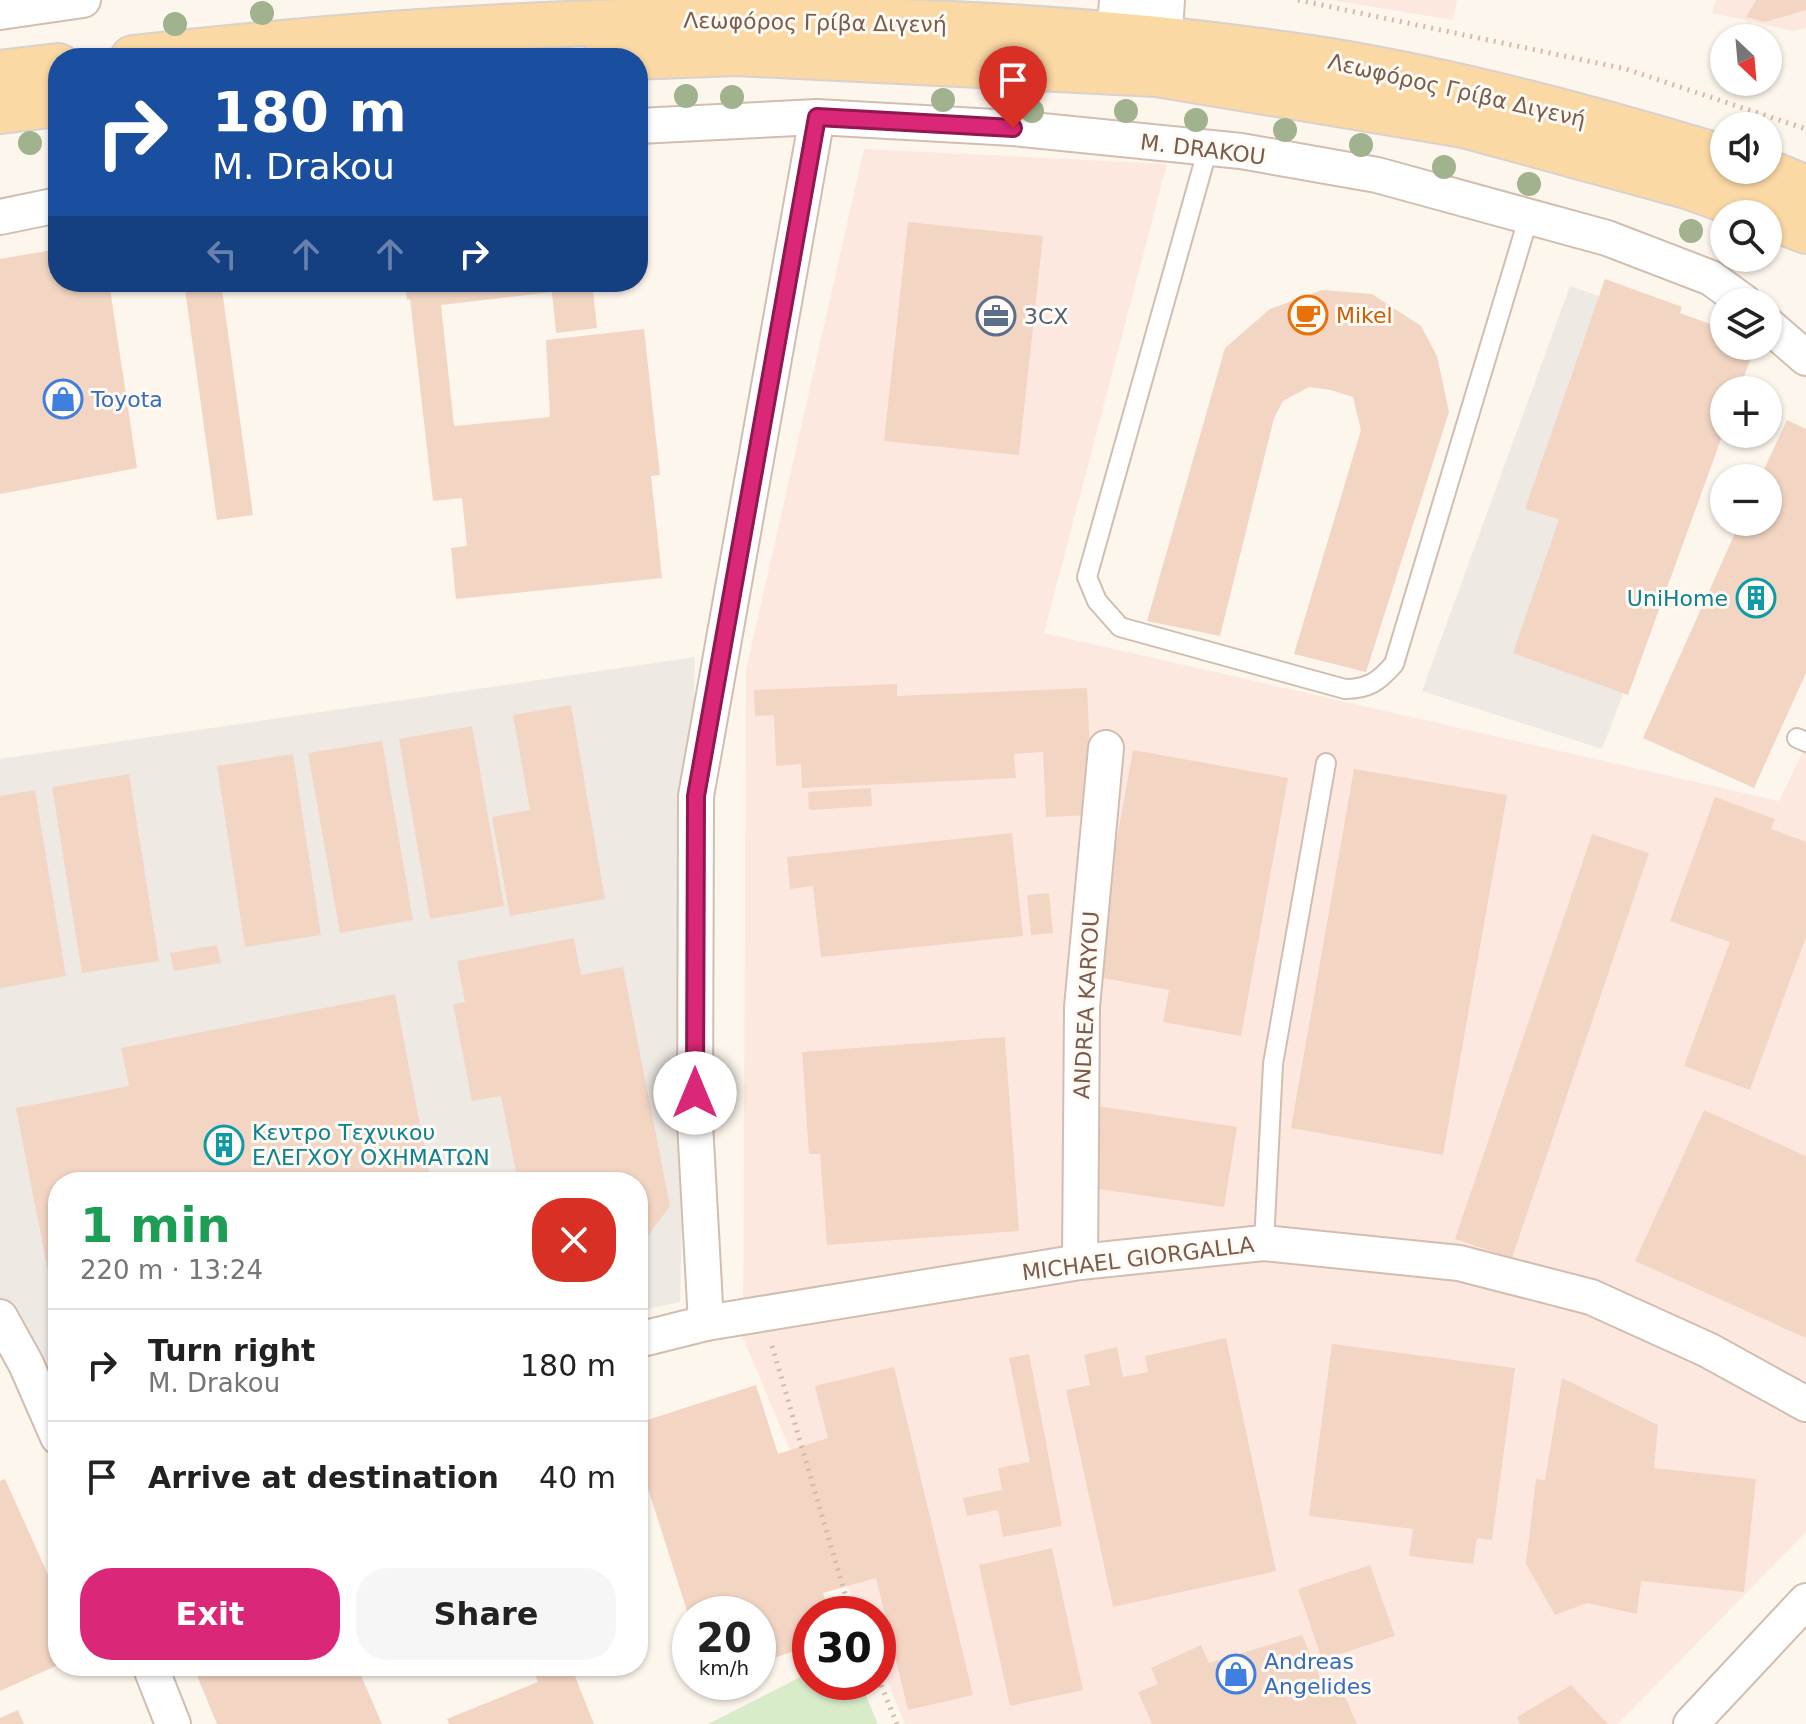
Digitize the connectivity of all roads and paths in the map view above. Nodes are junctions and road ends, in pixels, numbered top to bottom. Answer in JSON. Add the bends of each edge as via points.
{"nodes":[{"id":1,"x":83,"y":0,"type":"edge"},
{"id":2,"x":1052,"y":0,"type":"edge"},
{"id":3,"x":1298,"y":0,"type":"edge"},
{"id":4,"x":0,"y":12,"type":"edge"},
{"id":5,"x":990,"y":26,"type":"junction"},
{"id":6,"x":1140,"y":36,"type":"edge"},
{"id":7,"x":221,"y":48,"type":"edge"},
{"id":8,"x":648,"y":56,"type":"edge"},
{"id":9,"x":48,"y":67,"type":"edge"},
{"id":10,"x":0,"y":73,"type":"edge"},
{"id":11,"x":48,"y":105,"type":"edge"},
{"id":12,"x":0,"y":111,"type":"edge"},
{"id":13,"x":817,"y":117,"type":"junction"},
{"id":14,"x":648,"y":125,"type":"edge"},
{"id":15,"x":1806,"y":129,"type":"edge"},
{"id":16,"x":1208,"y":148,"type":"junction"},
{"id":17,"x":1710,"y":154,"type":"edge"},
{"id":18,"x":1779,"y":188,"type":"edge"},
{"id":19,"x":48,"y":207,"type":"edge"},
{"id":20,"x":1529,"y":216,"type":"junction"},
{"id":21,"x":0,"y":217,"type":"edge"},
{"id":22,"x":1806,"y":231,"type":"edge"},
{"id":23,"x":1725,"y":288,"type":"edge"},
{"id":24,"x":1782,"y":337,"type":"edge"},
{"id":25,"x":1806,"y":358,"type":"edge"},
{"id":26,"x":1106,"y":748,"type":"dead end"},
{"id":27,"x":1326,"y":763,"type":"dead end"},
{"id":28,"x":1264,"y":1243,"type":"junction"},
{"id":29,"x":1080,"y":1262,"type":"junction"},
{"id":30,"x":762,"y":1314,"type":"junction"},
{"id":31,"x":0,"y":1317,"type":"edge"},
{"id":32,"x":706,"y":1323,"type":"junction"},
{"id":33,"x":648,"y":1338,"type":"edge"},
{"id":34,"x":1806,"y":1404,"type":"edge"},
{"id":35,"x":48,"y":1414,"type":"edge"},
{"id":36,"x":846,"y":1596,"type":"edge"},
{"id":37,"x":1806,"y":1601,"type":"edge"},
{"id":38,"x":154,"y":1676,"type":"edge"},
{"id":39,"x":887,"y":1700,"type":"edge"},
{"id":40,"x":173,"y":1724,"type":"edge"},
{"id":41,"x":897,"y":1724,"type":"edge"},
{"id":42,"x":1691,"y":1724,"type":"edge"}],
"edges":[{"from":1,"to":4,"type":"street"},
{"from":2,"to":5,"type":"main road"},
{"from":3,"to":15,"type":"path","via":[[1626,69]]},
{"from":5,"to":6,"type":"main road","name":"Λεωφόρος Γρίβα Διγενή"},
{"from":5,"to":7,"type":"main road","name":"Λεωφόρος Γρίβα Διγενή","via":[[736,18],[522,24]]},
{"from":6,"to":8,"type":"main road","name":"Λεωφόρος Γρίβα Διγενή"},
{"from":6,"to":17,"type":"main road","name":"Λεωφόρος Γρίβα Διγενή","via":[[1326,60],[1581,117]]},
{"from":6,"to":18,"type":"main road","name":"Λεωφόρος Γρίβα Διγενή","via":[[1687,186]]},
{"from":9,"to":10,"type":"main road"},
{"from":11,"to":12,"type":"main road"},
{"from":13,"to":14,"type":"street","name":"M. DRAKOU"},
{"from":13,"to":16,"type":"street","name":"M. DRAKOU","via":[[1013,128]]},
{"from":13,"to":32,"type":"street","via":[[696,796],[695,1123]]},
{"from":16,"to":20,"type":"street","name":"M. DRAKOU","via":[[1377,175]]},
{"from":16,"to":20,"type":"lane","via":[[1087,577],[1097,601],[1120,627],[1345,689],[1378,682],[1394,664]]},
{"from":18,"to":22,"type":"main road","name":"Λεωφόρος Γρίβα Διγενή"},
{"from":19,"to":21,"type":"street"},
{"from":20,"to":23,"type":"street","name":"M. DRAKOU","via":[[1607,238]]},
{"from":24,"to":25,"type":"street"},
{"from":26,"to":29,"type":"street","name":"ANDREA KARYOU","via":[[1082,1007]]},
{"from":27,"to":28,"type":"lane","via":[[1273,1064]]},
{"from":28,"to":29,"type":"street","name":"MICHAEL GIORGALLA"},
{"from":28,"to":34,"type":"street","name":"MICHAEL GIORGALLA","via":[[1459,1263],[1591,1297],[1708,1350]]},
{"from":29,"to":30,"type":"street","name":"MICHAEL GIORGALLA"},
{"from":30,"to":32,"type":"street","name":"MICHAEL GIORGALLA"},
{"from":30,"to":36,"type":"path"},
{"from":31,"to":35,"type":"street"},
{"from":32,"to":33,"type":"street","name":"MICHAEL GIORGALLA"},
{"from":37,"to":42,"type":"street"},
{"from":38,"to":40,"type":"street"},
{"from":39,"to":41,"type":"path"}]}
